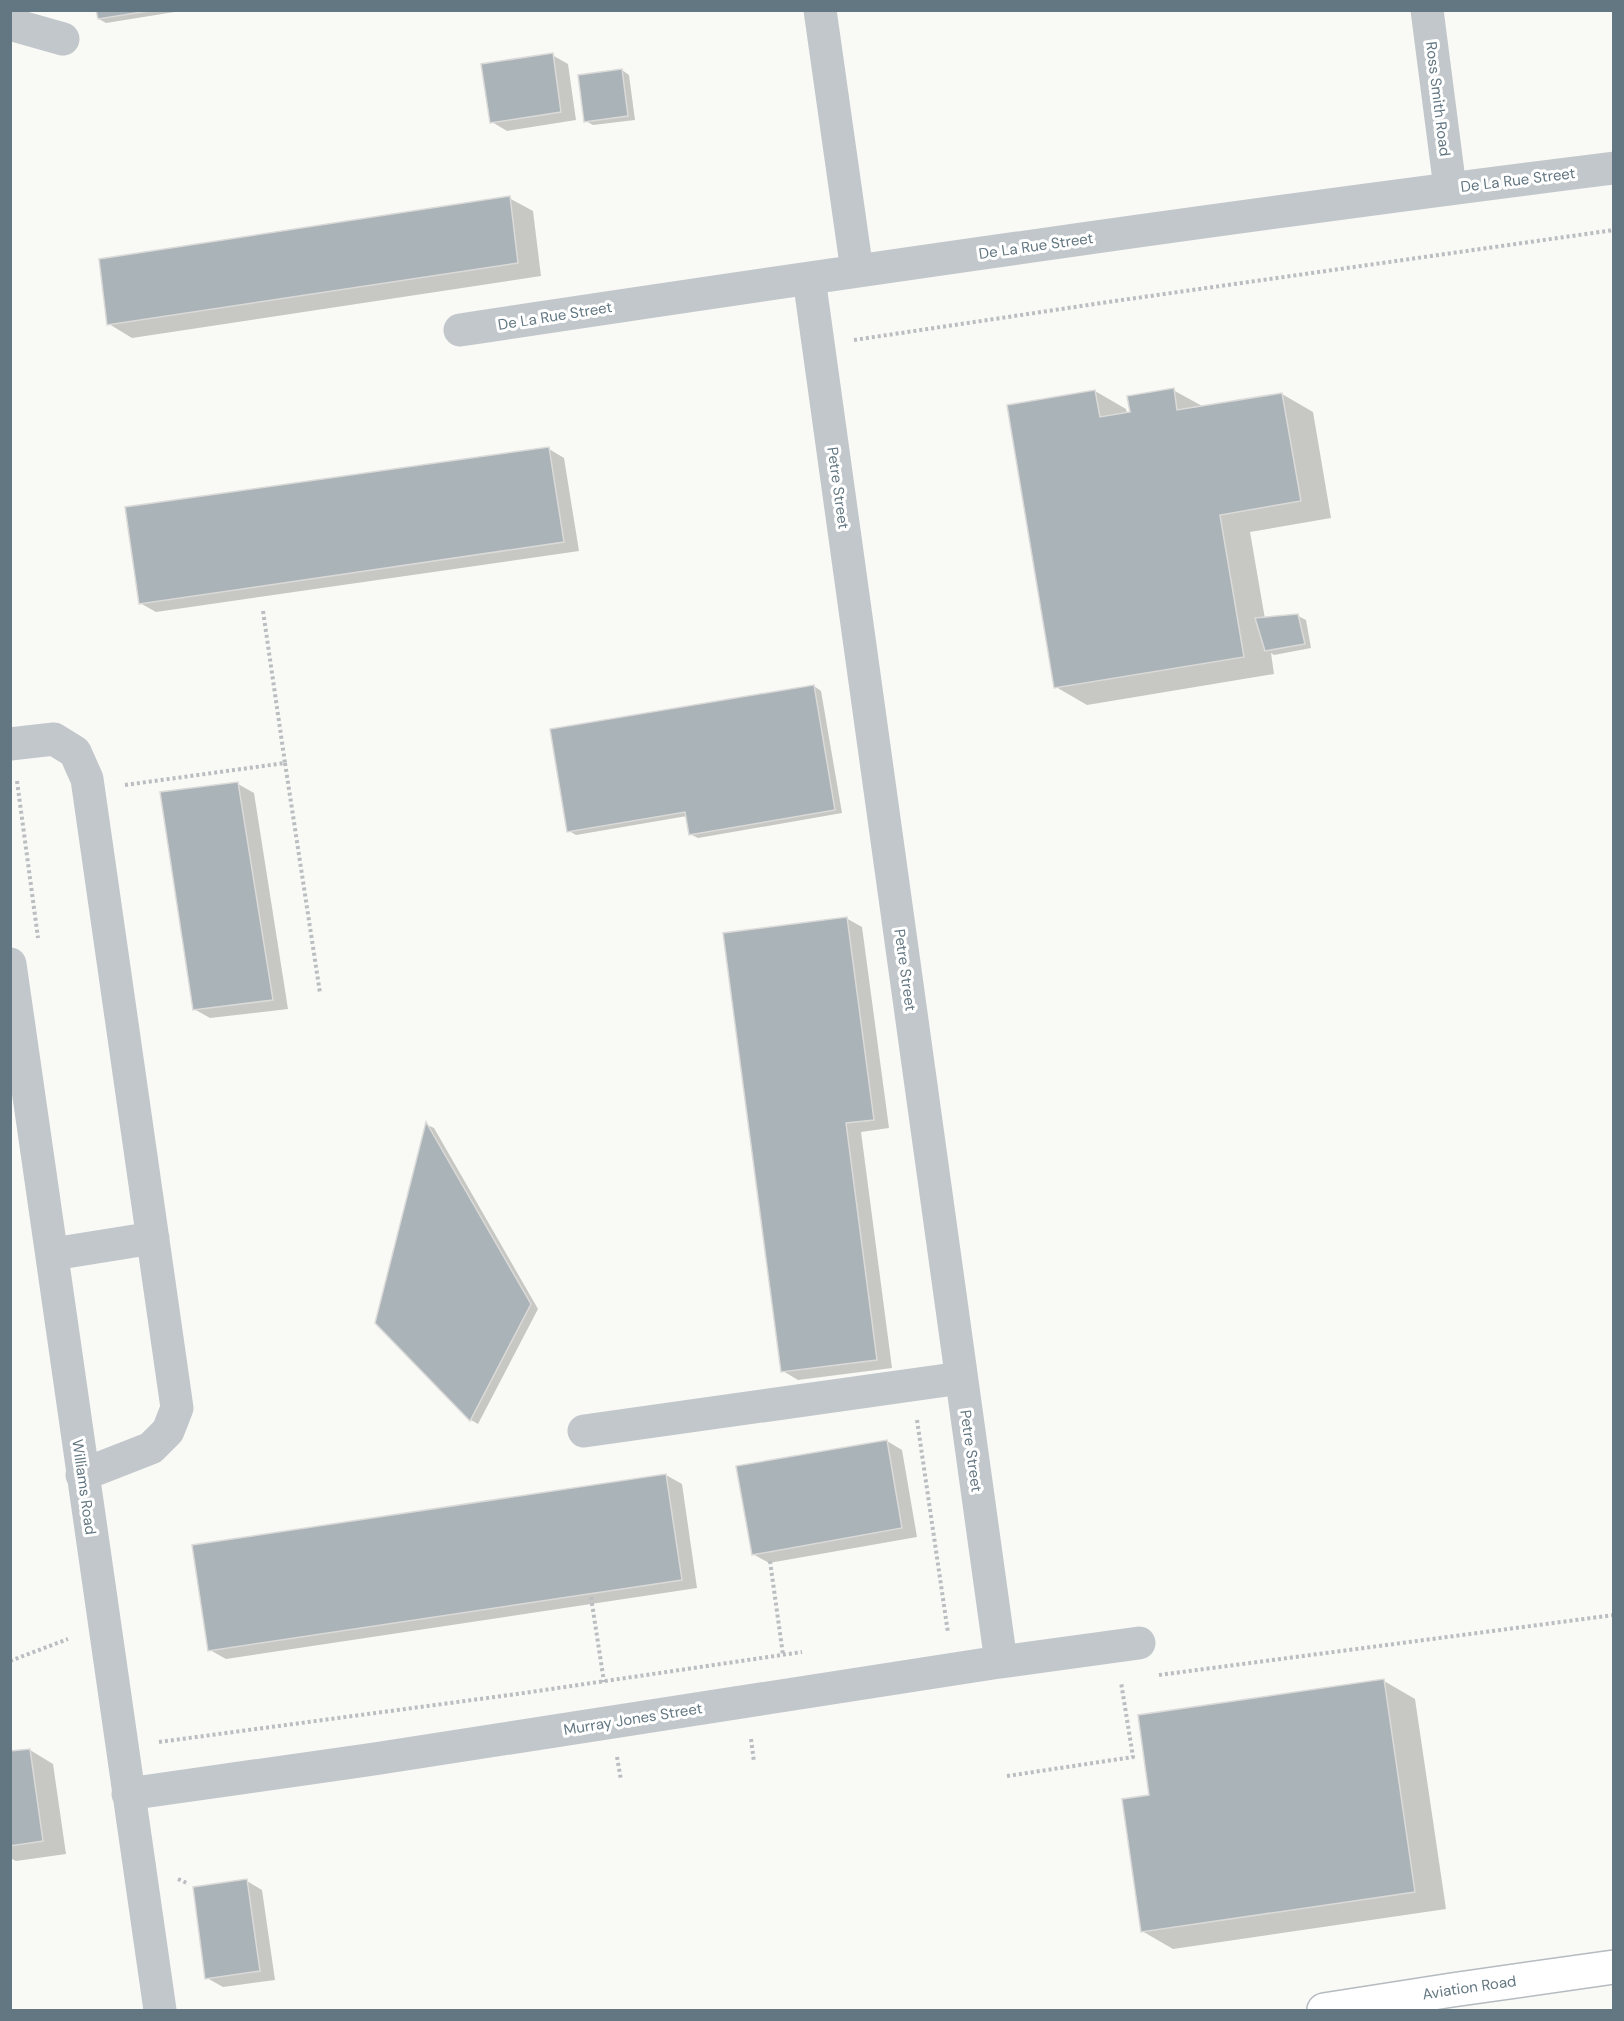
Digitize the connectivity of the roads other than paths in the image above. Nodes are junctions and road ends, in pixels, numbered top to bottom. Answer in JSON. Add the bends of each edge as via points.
{"nodes":[{"id":1,"x":819,"y":10,"type":"edge"},
{"id":2,"x":1427,"y":10,"type":"edge"},
{"id":3,"x":10,"y":24,"type":"edge"},
{"id":4,"x":63,"y":39,"type":"dead end"},
{"id":5,"x":1614,"y":168,"type":"edge"},
{"id":6,"x":1450,"y":188,"type":"junction"},
{"id":7,"x":857,"y":271,"type":"junction"},
{"id":8,"x":809,"y":278,"type":"junction"},
{"id":9,"x":460,"y":330,"type":"dead end"},
{"id":10,"x":10,"y":744,"type":"edge"},
{"id":11,"x":10,"y":964,"type":"edge"},
{"id":12,"x":153,"y":1238,"type":"junction"},
{"id":13,"x":53,"y":1254,"type":"junction"},
{"id":14,"x":961,"y":1378,"type":"junction"},
{"id":15,"x":584,"y":1431,"type":"dead end"},
{"id":16,"x":82,"y":1475,"type":"junction"},
{"id":17,"x":1139,"y":1643,"type":"dead end"},
{"id":18,"x":1001,"y":1662,"type":"junction"},
{"id":19,"x":128,"y":1794,"type":"junction"},
{"id":20,"x":1614,"y":1967,"type":"edge"},
{"id":21,"x":160,"y":2010,"type":"edge"},
{"id":22,"x":1324,"y":2010,"type":"edge"}],
"edges":[{"from":1,"to":7,"type":"street"},
{"from":2,"to":6,"type":"street","name":"Ross Smith Road"},
{"from":3,"to":4,"type":"street"},
{"from":5,"to":6,"type":"street","name":"De La Rue Street"},
{"from":6,"to":7,"type":"street","name":"De La Rue Street"},
{"from":7,"to":8,"type":"street","name":"De La Rue Street"},
{"from":8,"to":9,"type":"street","name":"De La Rue Street"},
{"from":8,"to":14,"type":"street","name":"Petre Street"},
{"from":10,"to":12,"type":"street","via":[[54,739],[75,752],[87,779]]},
{"from":11,"to":13,"type":"street","name":"Williams Road"},
{"from":12,"to":13,"type":"street"},
{"from":12,"to":16,"type":"street","via":[[177,1408],[168,1431],[152,1448]]},
{"from":13,"to":16,"type":"street","name":"Williams Road"},
{"from":14,"to":15,"type":"street"},
{"from":14,"to":18,"type":"street","name":"Petre Street"},
{"from":16,"to":19,"type":"street","name":"Williams Road"},
{"from":17,"to":18,"type":"street","name":"Murray Jones Street"},
{"from":18,"to":19,"type":"street","name":"Murray Jones Street"},
{"from":19,"to":21,"type":"street","name":"Williams Road"},
{"from":20,"to":22,"type":"main road","name":"Aviation Road"}]}
